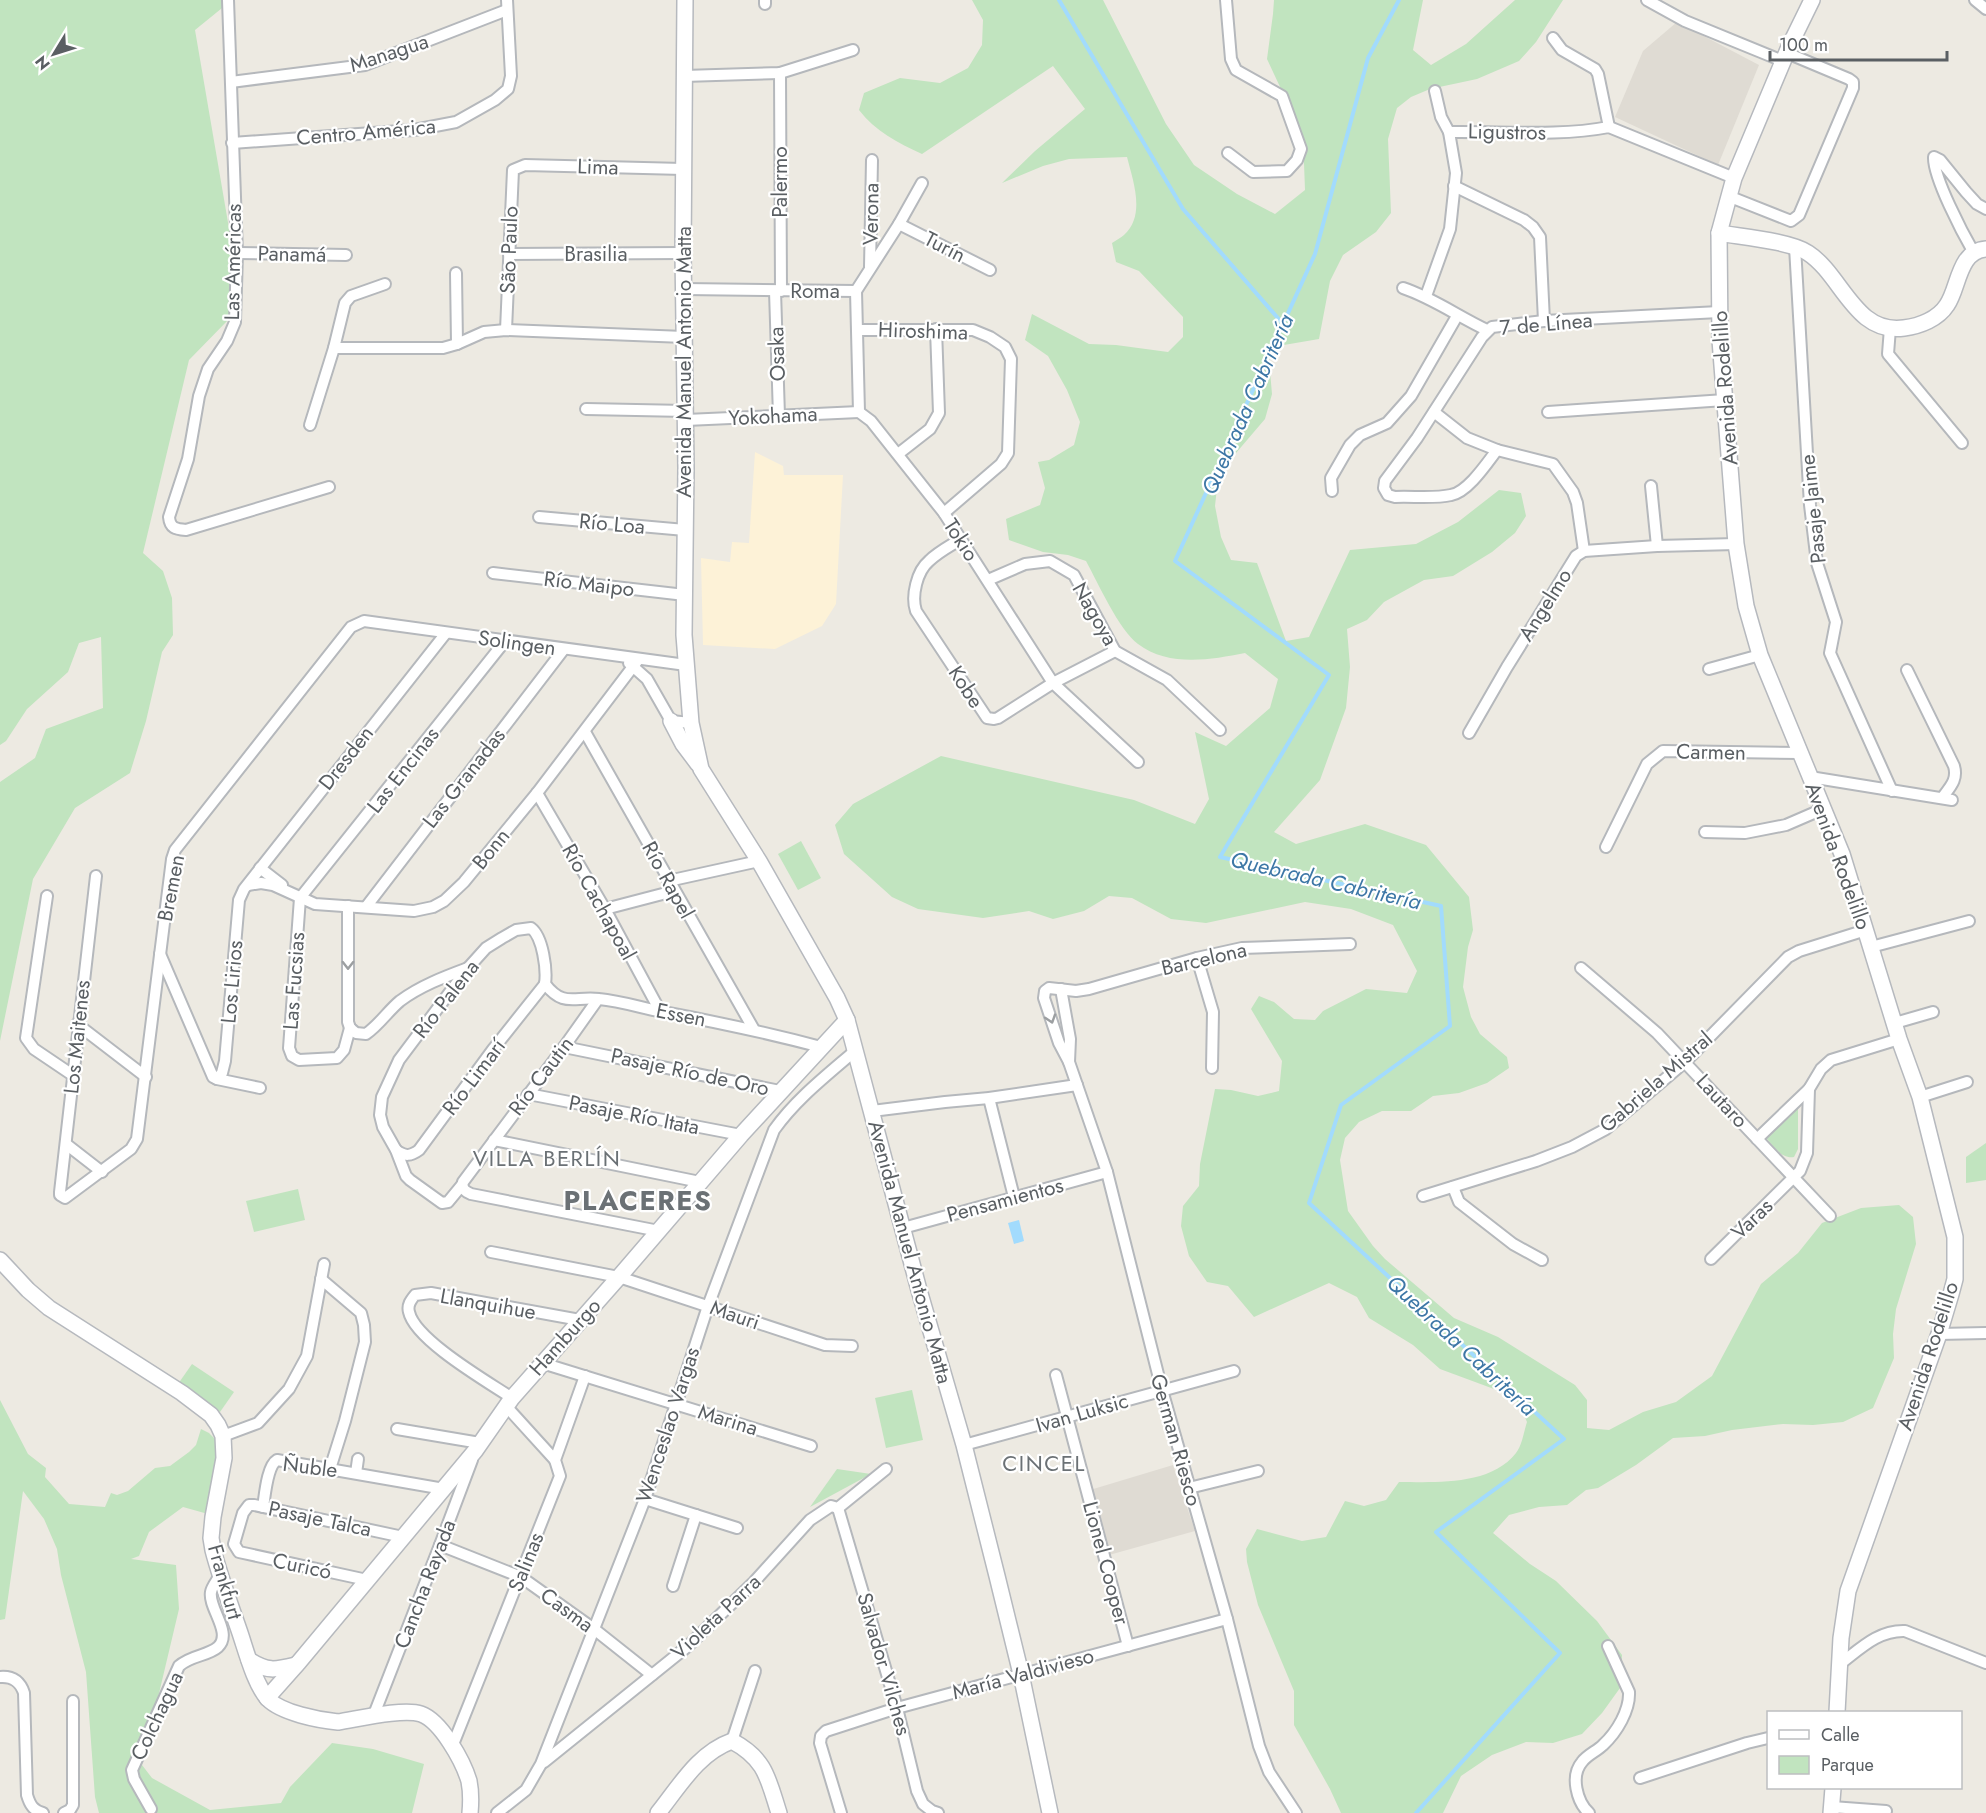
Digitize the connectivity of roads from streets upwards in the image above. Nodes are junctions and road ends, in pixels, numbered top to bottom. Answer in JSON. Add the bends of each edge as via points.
{"nodes":[{"id":1,"x":228,"y":0,"type":"edge"},
{"id":2,"x":685,"y":0,"type":"edge"},
{"id":3,"x":1226,"y":0,"type":"edge"},
{"id":4,"x":1647,"y":0,"type":"edge"},
{"id":5,"x":1812,"y":0,"type":"edge"},
{"id":6,"x":1975,"y":0,"type":"edge"},
{"id":7,"x":507,"y":5,"type":"edge"},
{"id":8,"x":1986,"y":9,"type":"edge"},
{"id":9,"x":1553,"y":38,"type":"dead end"},
{"id":10,"x":853,"y":50,"type":"dead end"},
{"id":11,"x":1785,"y":57,"type":"junction"},
{"id":12,"x":780,"y":73,"type":"junction"},
{"id":13,"x":684,"y":76,"type":"junction"},
{"id":14,"x":231,"y":82,"type":"junction"},
{"id":15,"x":1435,"y":91,"type":"dead end"},
{"id":16,"x":1608,"y":127,"type":"junction"},
{"id":17,"x":1449,"y":132,"type":"junction"},
{"id":18,"x":232,"y":143,"type":"junction"},
{"id":19,"x":1228,"y":153,"type":"dead end"},
{"id":20,"x":872,"y":160,"type":"dead end"},
{"id":21,"x":513,"y":170,"type":"joint"},
{"id":22,"x":683,"y":170,"type":"junction"},
{"id":23,"x":1734,"y":178,"type":"junction"},
{"id":24,"x":922,"y":183,"type":"dead end"},
{"id":25,"x":1454,"y":186,"type":"junction"},
{"id":26,"x":1728,"y":196,"type":"junction"},
{"id":27,"x":1986,"y":209,"type":"edge"},
{"id":28,"x":899,"y":224,"type":"junction"},
{"id":29,"x":1719,"y":233,"type":"junction"},
{"id":30,"x":1795,"y":247,"type":"junction"},
{"id":31,"x":1980,"y":251,"type":"edge"},
{"id":32,"x":237,"y":253,"type":"junction"},
{"id":33,"x":683,"y":253,"type":"junction"},
{"id":34,"x":509,"y":254,"type":"junction"},
{"id":35,"x":346,"y":255,"type":"dead end"},
{"id":36,"x":870,"y":268,"type":"junction"},
{"id":37,"x":990,"y":270,"type":"dead end"},
{"id":38,"x":456,"y":273,"type":"dead end"},
{"id":39,"x":385,"y":284,"type":"dead end"},
{"id":40,"x":1403,"y":288,"type":"dead end"},
{"id":41,"x":684,"y":290,"type":"junction"},
{"id":42,"x":778,"y":291,"type":"junction"},
{"id":43,"x":856,"y":291,"type":"junction"},
{"id":44,"x":1426,"y":296,"type":"junction"},
{"id":45,"x":1719,"y":312,"type":"junction"},
{"id":46,"x":1457,"y":316,"type":"junction"},
{"id":47,"x":1544,"y":321,"type":"junction"},
{"id":48,"x":1890,"y":328,"type":"junction"},
{"id":49,"x":936,"y":329,"type":"junction"},
{"id":50,"x":506,"y":330,"type":"junction"},
{"id":51,"x":858,"y":330,"type":"junction"},
{"id":52,"x":1487,"y":330,"type":"junction"},
{"id":53,"x":684,"y":337,"type":"junction"},
{"id":54,"x":457,"y":344,"type":"junction"},
{"id":55,"x":334,"y":348,"type":"junction"},
{"id":56,"x":1725,"y":400,"type":"junction"},
{"id":57,"x":586,"y":409,"type":"dead end"},
{"id":58,"x":859,"y":412,"type":"junction"},
{"id":59,"x":1434,"y":412,"type":"junction"},
{"id":60,"x":1548,"y":412,"type":"dead end"},
{"id":61,"x":686,"y":416,"type":"junction"},
{"id":62,"x":779,"y":416,"type":"junction"},
{"id":63,"x":310,"y":425,"type":"dead end"},
{"id":64,"x":1962,"y":443,"type":"dead end"},
{"id":65,"x":1497,"y":450,"type":"junction"},
{"id":66,"x":898,"y":454,"type":"junction"},
{"id":67,"x":1651,"y":486,"type":"dead end"},
{"id":68,"x":329,"y":487,"type":"dead end"},
{"id":69,"x":1332,"y":491,"type":"dead end"},
{"id":70,"x":944,"y":513,"type":"junction"},
{"id":71,"x":539,"y":517,"type":"dead end"},
{"id":72,"x":685,"y":530,"type":"junction"},
{"id":73,"x":961,"y":539,"type":"junction"},
{"id":74,"x":1736,"y":544,"type":"junction"},
{"id":75,"x":1658,"y":546,"type":"junction"},
{"id":76,"x":1584,"y":551,"type":"junction"},
{"id":77,"x":493,"y":573,"type":"dead end"},
{"id":78,"x":988,"y":580,"type":"junction"},
{"id":79,"x":685,"y":595,"type":"junction"},
{"id":80,"x":351,"y":627,"type":"joint"},
{"id":81,"x":446,"y":633,"type":"junction"},
{"id":82,"x":505,"y":641,"type":"junction"},
{"id":83,"x":564,"y":649,"type":"junction"},
{"id":84,"x":1115,"y":651,"type":"junction"},
{"id":85,"x":1760,"y":655,"type":"junction"},
{"id":86,"x":636,"y":663,"type":"junction"},
{"id":87,"x":661,"y":663,"type":"junction"},
{"id":88,"x":686,"y":665,"type":"junction"},
{"id":89,"x":1709,"y":669,"type":"dead end"},
{"id":90,"x":1907,"y":670,"type":"dead end"},
{"id":91,"x":647,"y":679,"type":"junction"},
{"id":92,"x":1053,"y":683,"type":"junction"},
{"id":93,"x":670,"y":721,"type":"junction"},
{"id":94,"x":691,"y":723,"type":"junction"},
{"id":95,"x":1220,"y":730,"type":"dead end"},
{"id":96,"x":585,"y":732,"type":"junction"},
{"id":97,"x":1469,"y":733,"type":"dead end"},
{"id":98,"x":1800,"y":753,"type":"junction"},
{"id":99,"x":1138,"y":762,"type":"dead end"},
{"id":100,"x":701,"y":769,"type":"junction"},
{"id":101,"x":1810,"y":777,"type":"junction"},
{"id":102,"x":1892,"y":791,"type":"junction"},
{"id":103,"x":537,"y":793,"type":"junction"},
{"id":104,"x":1823,"y":809,"type":"junction"},
{"id":105,"x":1705,"y":832,"type":"dead end"},
{"id":106,"x":1606,"y":846,"type":"dead end"},
{"id":107,"x":759,"y":861,"type":"junction"},
{"id":108,"x":260,"y":868,"type":"junction"},
{"id":109,"x":96,"y":876,"type":"dead end"},
{"id":110,"x":668,"y":881,"type":"junction"},
{"id":111,"x":248,"y":885,"type":"junction"},
{"id":112,"x":289,"y":891,"type":"junction"},
{"id":113,"x":674,"y":891,"type":"junction"},
{"id":114,"x":47,"y":896,"type":"dead end"},
{"id":115,"x":300,"y":898,"type":"junction"},
{"id":116,"x":348,"y":906,"type":"junction"},
{"id":117,"x":366,"y":907,"type":"junction"},
{"id":118,"x":605,"y":909,"type":"junction"},
{"id":119,"x":1969,"y":921,"type":"dead end"},
{"id":120,"x":1866,"y":930,"type":"junction"},
{"id":121,"x":1350,"y":944,"type":"dead end"},
{"id":122,"x":1871,"y":947,"type":"junction"},
{"id":123,"x":160,"y":954,"type":"junction"},
{"id":124,"x":1197,"y":957,"type":"junction"},
{"id":125,"x":468,"y":968,"type":"junction"},
{"id":126,"x":1581,"y":968,"type":"dead end"},
{"id":127,"x":545,"y":984,"type":"junction"},
{"id":128,"x":1061,"y":989,"type":"junction"},
{"id":129,"x":598,"y":999,"type":"junction"},
{"id":130,"x":660,"y":1011,"type":"junction"},
{"id":131,"x":1933,"y":1012,"type":"dead end"},
{"id":132,"x":847,"y":1020,"type":"junction"},
{"id":133,"x":1895,"y":1023,"type":"junction"},
{"id":134,"x":78,"y":1024,"type":"junction"},
{"id":135,"x":350,"y":1028,"type":"junction"},
{"id":136,"x":753,"y":1029,"type":"junction"},
{"id":137,"x":1899,"y":1039,"type":"junction"},
{"id":138,"x":564,"y":1047,"type":"junction"},
{"id":139,"x":822,"y":1047,"type":"junction"},
{"id":140,"x":856,"y":1050,"type":"junction"},
{"id":141,"x":1069,"y":1062,"type":"junction"},
{"id":142,"x":1684,"y":1062,"type":"junction"},
{"id":143,"x":1212,"y":1068,"type":"dead end"},
{"id":144,"x":74,"y":1076,"type":"junction"},
{"id":145,"x":146,"y":1077,"type":"junction"},
{"id":146,"x":217,"y":1079,"type":"junction"},
{"id":147,"x":1967,"y":1082,"type":"dead end"},
{"id":148,"x":1077,"y":1085,"type":"junction"},
{"id":149,"x":260,"y":1088,"type":"dead end"},
{"id":150,"x":1809,"y":1089,"type":"junction"},
{"id":151,"x":780,"y":1091,"type":"junction"},
{"id":152,"x":528,"y":1094,"type":"junction"},
{"id":153,"x":1920,"y":1097,"type":"junction"},
{"id":154,"x":989,"y":1098,"type":"junction"},
{"id":155,"x":872,"y":1111,"type":"junction"},
{"id":156,"x":741,"y":1135,"type":"junction"},
{"id":157,"x":1757,"y":1139,"type":"junction"},
{"id":158,"x":494,"y":1140,"type":"junction"},
{"id":159,"x":66,"y":1144,"type":"junction"},
{"id":160,"x":396,"y":1150,"type":"junction"},
{"id":161,"x":102,"y":1172,"type":"junction"},
{"id":162,"x":1107,"y":1172,"type":"junction"},
{"id":163,"x":1794,"y":1178,"type":"junction"},
{"id":164,"x":700,"y":1182,"type":"junction"},
{"id":165,"x":462,"y":1183,"type":"junction"},
{"id":166,"x":1452,"y":1187,"type":"junction"},
{"id":167,"x":1423,"y":1196,"type":"dead end"},
{"id":168,"x":62,"y":1197,"type":"joint"},
{"id":169,"x":1014,"y":1197,"type":"junction"},
{"id":170,"x":1830,"y":1216,"type":"dead end"},
{"id":171,"x":903,"y":1228,"type":"junction"},
{"id":172,"x":659,"y":1231,"type":"junction"},
{"id":173,"x":491,"y":1252,"type":"dead end"},
{"id":174,"x":1711,"y":1259,"type":"dead end"},
{"id":175,"x":0,"y":1260,"type":"edge"},
{"id":176,"x":1542,"y":1260,"type":"dead end"},
{"id":177,"x":324,"y":1264,"type":"dead end"},
{"id":178,"x":620,"y":1277,"type":"junction"},
{"id":179,"x":321,"y":1279,"type":"junction"},
{"id":180,"x":708,"y":1305,"type":"junction"},
{"id":181,"x":580,"y":1320,"type":"junction"},
{"id":182,"x":1986,"y":1333,"type":"edge"},
{"id":183,"x":1939,"y":1334,"type":"junction"},
{"id":184,"x":852,"y":1346,"type":"dead end"},
{"id":185,"x":542,"y":1363,"type":"junction"},
{"id":186,"x":1234,"y":1371,"type":"dead end"},
{"id":187,"x":1056,"y":1375,"type":"dead end"},
{"id":188,"x":585,"y":1376,"type":"junction"},
{"id":189,"x":1162,"y":1390,"type":"junction"},
{"id":190,"x":509,"y":1402,"type":"junction"},
{"id":191,"x":675,"y":1404,"type":"junction"},
{"id":192,"x":1067,"y":1417,"type":"junction"},
{"id":193,"x":397,"y":1429,"type":"dead end"},
{"id":194,"x":223,"y":1436,"type":"junction"},
{"id":195,"x":964,"y":1445,"type":"junction"},
{"id":196,"x":811,"y":1446,"type":"dead end"},
{"id":197,"x":478,"y":1447,"type":"junction"},
{"id":198,"x":358,"y":1459,"type":"dead end"},
{"id":199,"x":555,"y":1460,"type":"junction"},
{"id":200,"x":330,"y":1469,"type":"junction"},
{"id":201,"x":886,"y":1469,"type":"dead end"},
{"id":202,"x":1258,"y":1471,"type":"dead end"},
{"id":203,"x":356,"y":1473,"type":"junction"},
{"id":204,"x":1189,"y":1488,"type":"junction"},
{"id":205,"x":444,"y":1489,"type":"junction"},
{"id":206,"x":645,"y":1499,"type":"junction"},
{"id":207,"x":263,"y":1507,"type":"junction"},
{"id":208,"x":838,"y":1508,"type":"junction"},
{"id":209,"x":696,"y":1515,"type":"junction"},
{"id":210,"x":737,"y":1528,"type":"dead end"},
{"id":211,"x":403,"y":1537,"type":"junction"},
{"id":212,"x":441,"y":1545,"type":"junction"},
{"id":213,"x":236,"y":1550,"type":"joint"},
{"id":214,"x":220,"y":1575,"type":"junction"},
{"id":215,"x":521,"y":1577,"type":"junction"},
{"id":216,"x":367,"y":1580,"type":"junction"},
{"id":217,"x":673,"y":1586,"type":"dead end"},
{"id":218,"x":1227,"y":1619,"type":"junction"},
{"id":219,"x":594,"y":1629,"type":"junction"},
{"id":220,"x":1128,"y":1646,"type":"junction"},
{"id":221,"x":1608,"y":1646,"type":"dead end"},
{"id":222,"x":249,"y":1660,"type":"junction"},
{"id":223,"x":1986,"y":1663,"type":"edge"},
{"id":224,"x":1840,"y":1664,"type":"junction"},
{"id":225,"x":296,"y":1665,"type":"junction"},
{"id":226,"x":755,"y":1671,"type":"dead end"},
{"id":227,"x":1021,"y":1674,"type":"junction"},
{"id":228,"x":652,"y":1675,"type":"junction"},
{"id":229,"x":0,"y":1677,"type":"edge"},
{"id":230,"x":267,"y":1698,"type":"junction"},
{"id":231,"x":73,"y":1701,"type":"dead end"},
{"id":232,"x":897,"y":1708,"type":"junction"},
{"id":233,"x":1837,"y":1711,"type":"edge"},
{"id":234,"x":373,"y":1717,"type":"junction"},
{"id":235,"x":1767,"y":1738,"type":"edge"},
{"id":236,"x":732,"y":1741,"type":"junction"},
{"id":237,"x":452,"y":1747,"type":"junction"},
{"id":238,"x":541,"y":1764,"type":"junction"},
{"id":239,"x":1640,"y":1778,"type":"dead end"},
{"id":240,"x":1833,"y":1789,"type":"edge"},
{"id":241,"x":152,"y":1809,"type":"dead end"},
{"id":242,"x":1832,"y":1810,"type":"edge"},
{"id":243,"x":1886,"y":1811,"type":"dead end"},
{"id":244,"x":43,"y":1813,"type":"edge"},
{"id":245,"x":64,"y":1813,"type":"edge"},
{"id":246,"x":470,"y":1813,"type":"edge"},
{"id":247,"x":497,"y":1813,"type":"edge"},
{"id":248,"x":658,"y":1813,"type":"edge"},
{"id":249,"x":779,"y":1813,"type":"edge"},
{"id":250,"x":841,"y":1813,"type":"edge"},
{"id":251,"x":938,"y":1813,"type":"edge"},
{"id":252,"x":1050,"y":1813,"type":"edge"},
{"id":253,"x":1296,"y":1813,"type":"edge"},
{"id":254,"x":1589,"y":1813,"type":"edge"}],
"edges":[{"from":1,"to":14,"type":"street","name":"Las Américas"},
{"from":2,"to":13,"type":"street","name":"Avenida Manuel Antonio Matta"},
{"from":3,"to":19,"type":"street","via":[[1236,70],[1282,96],[1301,149],[1287,171],[1253,172]]},
{"from":4,"to":11,"type":"street","via":[[1685,21]]},
{"from":5,"to":11,"type":"street","name":"Avenida Rodelillo"},
{"from":6,"to":8,"type":"street"},
{"from":7,"to":14,"type":"street","name":"Managua","via":[[365,65]]},
{"from":7,"to":18,"type":"street","name":"Centro América","via":[[511,76],[508,89],[456,122],[414,130]]},
{"from":9,"to":16,"type":"street","via":[[1562,51],[1595,69]]},
{"from":10,"to":12,"type":"street"},
{"from":11,"to":23,"type":"street","name":"Avenida Rodelillo"},
{"from":11,"to":26,"type":"street","via":[[1850,79],[1853,88],[1797,218],[1791,221]]},
{"from":12,"to":13,"type":"street"},
{"from":12,"to":42,"type":"street","name":"Palermo"},
{"from":13,"to":22,"type":"street","name":"Avenida Manuel Antonio Matta"},
{"from":14,"to":18,"type":"street","name":"Las Américas"},
{"from":15,"to":17,"type":"street","name":"Ligustros"},
{"from":16,"to":17,"type":"street","name":"Ligustros","via":[[1559,133]]},
{"from":16,"to":23,"type":"street"},
{"from":17,"to":25,"type":"street","via":[[1456,173]]},
{"from":18,"to":32,"type":"street","name":"Las Américas"},
{"from":20,"to":36,"type":"street","name":"Verona"},
{"from":21,"to":22,"type":"street","name":"Lima","via":[[525,165]]},
{"from":21,"to":34,"type":"street","name":"São Paulo"},
{"from":22,"to":33,"type":"street","name":"Avenida Manuel Antonio Matta"},
{"from":23,"to":26,"type":"street","name":"Avenida Rodelillo"},
{"from":24,"to":28,"type":"street","name":"Roma"},
{"from":25,"to":44,"type":"street","via":[[1450,229]]},
{"from":25,"to":47,"type":"street","via":[[1524,220],[1540,237]]},
{"from":26,"to":29,"type":"street","name":"Avenida Rodelillo"},
{"from":27,"to":31,"type":"street","via":[[1934,157],[1959,228]]},
{"from":28,"to":36,"type":"street","name":"Roma"},
{"from":28,"to":37,"type":"street","name":"Turín"},
{"from":29,"to":30,"type":"street"},
{"from":29,"to":45,"type":"street","name":"Avenida Rodelillo"},
{"from":30,"to":48,"type":"street","via":[[1808,252],[1822,265],[1863,316],[1875,325]]},
{"from":30,"to":102,"type":"street","name":"Pasaje Jaime","via":[[1810,505],[1817,563],[1836,622],[1830,653]]},
{"from":31,"to":48,"type":"street","via":[[1963,265],[1955,292],[1938,315],[1911,326]]},
{"from":32,"to":35,"type":"street","name":"Panamá"},
{"from":32,"to":68,"type":"street","name":"Las Américas","via":[[235,322],[208,369],[199,396],[188,459],[170,524],[186,530]]},
{"from":33,"to":34,"type":"street","name":"Brasilia"},
{"from":33,"to":41,"type":"street","name":"Avenida Manuel Antonio Matta"},
{"from":34,"to":50,"type":"street","name":"São Paulo"},
{"from":36,"to":43,"type":"street","name":"Roma"},
{"from":38,"to":54,"type":"street"},
{"from":39,"to":55,"type":"street","via":[[351,296],[345,303]]},
{"from":40,"to":44,"type":"street"},
{"from":41,"to":42,"type":"street","name":"Roma"},
{"from":41,"to":53,"type":"street","name":"Avenida Manuel Antonio Matta"},
{"from":42,"to":43,"type":"street","name":"Roma"},
{"from":42,"to":62,"type":"street","name":"Osaka"},
{"from":43,"to":51,"type":"street"},
{"from":44,"to":46,"type":"street"},
{"from":45,"to":47,"type":"street","name":"7 de Línea"},
{"from":45,"to":56,"type":"street","name":"Avenida Rodelillo"},
{"from":46,"to":52,"type":"street"},
{"from":46,"to":69,"type":"street","via":[[1411,396],[1387,423],[1360,435],[1350,445],[1331,478]]},
{"from":47,"to":52,"type":"street","name":"7 de Línea"},
{"from":48,"to":64,"type":"street","via":[[1888,354]]},
{"from":49,"to":51,"type":"street","name":"Hiroshima"},
{"from":49,"to":66,"type":"street","via":[[939,413],[930,429]]},
{"from":49,"to":70,"type":"street","name":"Hiroshima","via":[[973,330],[1005,347],[1011,359],[1008,453],[1001,464]]},
{"from":50,"to":53,"type":"street"},
{"from":50,"to":54,"type":"street","via":[[484,332]]},
{"from":51,"to":58,"type":"street"},
{"from":52,"to":59,"type":"street","name":"7 de Línea"},
{"from":53,"to":61,"type":"street","name":"Avenida Manuel Antonio Matta"},
{"from":54,"to":55,"type":"street","via":[[443,348]]},
{"from":55,"to":63,"type":"street"},
{"from":56,"to":60,"type":"street"},
{"from":56,"to":74,"type":"street","name":"Avenida Rodelillo"},
{"from":57,"to":61,"type":"street","name":"Yokohama"},
{"from":58,"to":62,"type":"street","name":"Yokohama"},
{"from":58,"to":66,"type":"street","name":"Tokio"},
{"from":59,"to":65,"type":"street","via":[[1467,438]]},
{"from":59,"to":65,"type":"street","name":"7 de Línea","via":[[1383,485],[1388,495],[1452,495],[1472,481]]},
{"from":61,"to":62,"type":"street","name":"Yokohama"},
{"from":61,"to":72,"type":"street","name":"Avenida Manuel Antonio Matta"},
{"from":65,"to":76,"type":"street","via":[[1545,461],[1558,469],[1577,503]]},
{"from":66,"to":70,"type":"street","name":"Tokio"},
{"from":67,"to":75,"type":"street"},
{"from":70,"to":73,"type":"street","name":"Tokio"},
{"from":71,"to":72,"type":"street","name":"Río Loa"},
{"from":72,"to":79,"type":"street","name":"Avenida Manuel Antonio Matta"},
{"from":73,"to":78,"type":"street","name":"Tokio"},
{"from":73,"to":92,"type":"street","name":"Kobe","via":[[924,567],[914,599],[916,611],[989,719],[998,718]]},
{"from":74,"to":75,"type":"street","name":"Angelmo"},
{"from":74,"to":85,"type":"street","name":"Avenida Rodelillo","via":[[1746,606]]},
{"from":75,"to":76,"type":"street","name":"Angelmo"},
{"from":76,"to":97,"type":"street","name":"Angelmo","via":[[1569,565]]},
{"from":77,"to":79,"type":"street","name":"Río Maipo"},
{"from":78,"to":84,"type":"street","name":"Nagoya","via":[[1025,564],[1050,561],[1074,575]]},
{"from":78,"to":92,"type":"street","name":"Tokio"},
{"from":79,"to":88,"type":"street","name":"Avenida Manuel Antonio Matta"},
{"from":80,"to":81,"type":"street","name":"Solingen","via":[[364,621]]},
{"from":80,"to":123,"type":"street","name":"Bremen","via":[[175,850]]},
{"from":81,"to":82,"type":"street","name":"Solingen"},
{"from":81,"to":108,"type":"street","name":"Dresden"},
{"from":82,"to":83,"type":"street","name":"Solingen"},
{"from":82,"to":115,"type":"street","name":"Las Encinas"},
{"from":83,"to":86,"type":"street","name":"Solingen","via":[[622,657]]},
{"from":83,"to":117,"type":"street","name":"Las Granadas"},
{"from":84,"to":92,"type":"street","name":"Kobe"},
{"from":84,"to":95,"type":"street","name":"Nagoya","via":[[1167,681]]},
{"from":85,"to":89,"type":"street"},
{"from":85,"to":98,"type":"street","name":"Avenida Rodelillo"},
{"from":86,"to":87,"type":"street"},
{"from":86,"to":91,"type":"street"},
{"from":86,"to":96,"type":"street","name":"Bonn"},
{"from":87,"to":88,"type":"street"},
{"from":87,"to":91,"type":"street"},
{"from":88,"to":94,"type":"street","name":"Avenida Manuel Antonio Matta"},
{"from":90,"to":102,"type":"street","via":[[1956,774],[1947,799]]},
{"from":91,"to":93,"type":"street"},
{"from":92,"to":99,"type":"street","name":"Tokio"},
{"from":93,"to":94,"type":"street"},
{"from":93,"to":100,"type":"street"},
{"from":94,"to":100,"type":"street","name":"Avenida Manuel Antonio Matta"},
{"from":96,"to":103,"type":"street","name":"Bonn"},
{"from":96,"to":110,"type":"street","name":"Río Rapel"},
{"from":98,"to":101,"type":"street","name":"Avenida Rodelillo"},
{"from":98,"to":106,"type":"street","name":"Carmen","via":[[1663,751],[1647,765]]},
{"from":100,"to":107,"type":"street","name":"Avenida Manuel Antonio Matta"},
{"from":101,"to":102,"type":"street"},
{"from":101,"to":104,"type":"street","name":"Avenida Rodelillo"},
{"from":103,"to":117,"type":"street","name":"Bonn","via":[[444,901],[414,911]]},
{"from":103,"to":118,"type":"street","name":"Río Cachapoal"},
{"from":104,"to":105,"type":"street","via":[[1786,825],[1745,833]]},
{"from":104,"to":120,"type":"street","name":"Avenida Rodelillo"},
{"from":107,"to":110,"type":"street"},
{"from":107,"to":132,"type":"street","name":"Avenida Manuel Antonio Matta"},
{"from":108,"to":111,"type":"street","name":"Dresden"},
{"from":108,"to":112,"type":"street","name":"Bonn"},
{"from":109,"to":134,"type":"street","name":"Los Maitenes"},
{"from":110,"to":113,"type":"street","name":"Río Rapel"},
{"from":111,"to":112,"type":"street","name":"Bonn","via":[[261,883]]},
{"from":111,"to":146,"type":"street","name":"Los Lirios","via":[[239,900],[225,1061]]},
{"from":112,"to":115,"type":"street","name":"Bonn"},
{"from":113,"to":118,"type":"street"},
{"from":113,"to":136,"type":"street","name":"Río Rapel"},
{"from":114,"to":144,"type":"street","via":[[26,1038],[34,1049]]},
{"from":115,"to":116,"type":"street","name":"Bonn","via":[[315,904]]},
{"from":115,"to":135,"type":"street","name":"Las Fucsias","via":[[289,1048],[292,1056],[299,1060],[337,1058],[344,1050]]},
{"from":116,"to":117,"type":"street","name":"Bonn"},
{"from":116,"to":135,"type":"street","one_way":true},
{"from":118,"to":130,"type":"street","name":"Río Cachapoal"},
{"from":119,"to":122,"type":"street"},
{"from":120,"to":122,"type":"street","name":"Avenida Rodelillo"},
{"from":120,"to":142,"type":"street","name":"Gabriela Mistral","via":[[1788,957]]},
{"from":121,"to":124,"type":"street","name":"Barcelona","via":[[1242,948]]},
{"from":122,"to":133,"type":"street","name":"Avenida Rodelillo"},
{"from":123,"to":145,"type":"street","name":"Bremen"},
{"from":123,"to":146,"type":"street","via":[[210,1071]]},
{"from":124,"to":128,"type":"street","name":"Barcelona","via":[[1089,989]]},
{"from":124,"to":143,"type":"street","via":[[1213,1012]]},
{"from":125,"to":127,"type":"street","name":"Río Palena","via":[[486,948],[516,930],[531,928],[538,936]]},
{"from":125,"to":135,"type":"street","via":[[407,996],[366,1034]]},
{"from":125,"to":160,"type":"street","name":"Río Palena","via":[[399,1060],[382,1097],[382,1126]]},
{"from":126,"to":142,"type":"street","name":"Lautaro","via":[[1646,1023]]},
{"from":127,"to":129,"type":"street","name":"Essen","via":[[560,999]]},
{"from":127,"to":160,"type":"street","name":"Río Limarí","via":[[419,1150],[412,1155]]},
{"from":128,"to":141,"type":"street","name":"German Riesco","via":[[1070,1039]]},
{"from":128,"to":141,"type":"street","name":"German Riesco","one_way":true,"via":[[1049,988],[1044,998]]},
{"from":129,"to":130,"type":"street","name":"Essen"},
{"from":129,"to":138,"type":"street","name":"Río Cautin"},
{"from":130,"to":136,"type":"street","name":"Essen"},
{"from":131,"to":133,"type":"street"},
{"from":132,"to":139,"type":"street","name":"Hamburgo"},
{"from":132,"to":140,"type":"street","name":"Avenida Manuel Antonio Matta"},
{"from":133,"to":137,"type":"street","name":"Avenida Rodelillo"},
{"from":134,"to":144,"type":"street","name":"Los Maitenes"},
{"from":134,"to":145,"type":"street"},
{"from":136,"to":139,"type":"street","name":"Essen"},
{"from":137,"to":150,"type":"street","via":[[1831,1060]]},
{"from":137,"to":153,"type":"street","name":"Avenida Rodelillo"},
{"from":138,"to":151,"type":"street","name":"Pasaje Río de Oro"},
{"from":138,"to":152,"type":"street","name":"Río Cautin"},
{"from":139,"to":151,"type":"street","name":"Hamburgo"},
{"from":140,"to":155,"type":"street","name":"Avenida Manuel Antonio Matta"},
{"from":140,"to":180,"type":"street","name":"Wenceslao Vargas","via":[[802,1097],[774,1130]]},
{"from":141,"to":148,"type":"street","name":"German Riesco"},
{"from":142,"to":157,"type":"street","name":"Lautaro"},
{"from":142,"to":166,"type":"street","name":"Gabriela Mistral","via":[[1605,1129],[1536,1161]]},
{"from":144,"to":159,"type":"street","name":"Los Maitenes"},
{"from":145,"to":161,"type":"street","name":"Bremen","via":[[137,1139],[131,1149]]},
{"from":146,"to":149,"type":"street"},
{"from":147,"to":153,"type":"street"},
{"from":148,"to":154,"type":"street"},
{"from":148,"to":162,"type":"street","name":"German Riesco"},
{"from":150,"to":157,"type":"street"},
{"from":150,"to":163,"type":"street","name":"Varas","via":[[1807,1153]]},
{"from":151,"to":156,"type":"street","name":"Hamburgo"},
{"from":152,"to":156,"type":"street","name":"Pasaje Río Itata"},
{"from":152,"to":158,"type":"street","name":"Río Cautin"},
{"from":153,"to":183,"type":"street","name":"Avenida Rodelillo","via":[[1955,1236],[1955,1279]]},
{"from":154,"to":155,"type":"street"},
{"from":154,"to":169,"type":"street"},
{"from":155,"to":171,"type":"street","name":"Avenida Manuel Antonio Matta"},
{"from":156,"to":164,"type":"street","name":"Hamburgo"},
{"from":157,"to":163,"type":"street","name":"Lautaro"},
{"from":158,"to":164,"type":"street"},
{"from":158,"to":165,"type":"street","name":"Río Cautin"},
{"from":159,"to":161,"type":"street"},
{"from":159,"to":168,"type":"street","name":"Los Maitenes"},
{"from":160,"to":165,"type":"street","name":"Río Palena","via":[[410,1180],[442,1203],[448,1202]]},
{"from":161,"to":168,"type":"street","name":"Bremen","via":[[68,1197]]},
{"from":162,"to":169,"type":"street","name":"Pensamientos"},
{"from":162,"to":189,"type":"street","name":"German Riesco"},
{"from":163,"to":170,"type":"street","name":"Lautaro"},
{"from":163,"to":174,"type":"street","name":"Varas"},
{"from":164,"to":172,"type":"street","name":"Hamburgo"},
{"from":165,"to":172,"type":"street","via":[[471,1194]]},
{"from":166,"to":167,"type":"street","name":"Gabriela Mistral"},
{"from":166,"to":176,"type":"street","via":[[1459,1202],[1513,1244]]},
{"from":169,"to":171,"type":"street","name":"Pensamientos"},
{"from":171,"to":195,"type":"street","name":"Avenida Manuel Antonio Matta"},
{"from":172,"to":178,"type":"street","name":"Hamburgo"},
{"from":173,"to":178,"type":"street","name":"Mauri"},
{"from":175,"to":194,"type":"street","via":[[50,1308],[196,1402],[211,1415]]},
{"from":177,"to":179,"type":"street"},
{"from":178,"to":180,"type":"street","name":"Mauri"},
{"from":178,"to":181,"type":"street","name":"Hamburgo"},
{"from":179,"to":194,"type":"street","via":[[307,1356],[289,1389],[258,1423]]},
{"from":179,"to":200,"type":"street","via":[[361,1313],[365,1342]]},
{"from":180,"to":184,"type":"street","name":"Mauri","via":[[825,1345]]},
{"from":180,"to":191,"type":"street","name":"Wenceslao Vargas"},
{"from":181,"to":185,"type":"street","name":"Hamburgo"},
{"from":181,"to":190,"type":"street","name":"Llanquihue","via":[[430,1293],[415,1295],[409,1312],[417,1326],[447,1356]]},
{"from":182,"to":183,"type":"street"},
{"from":183,"to":224,"type":"street","name":"Avenida Rodelillo","via":[[1848,1592]]},
{"from":185,"to":188,"type":"street","name":"Marina"},
{"from":185,"to":190,"type":"street","name":"Hamburgo"},
{"from":186,"to":189,"type":"street","name":"Ivan Luksic"},
{"from":187,"to":192,"type":"street","name":"Lionel Cooper"},
{"from":188,"to":191,"type":"street","name":"Marina"},
{"from":188,"to":199,"type":"street","name":"Salinas"},
{"from":189,"to":192,"type":"street","name":"Ivan Luksic"},
{"from":189,"to":204,"type":"street","name":"German Riesco"},
{"from":190,"to":197,"type":"street","name":"Hamburgo"},
{"from":190,"to":199,"type":"street"},
{"from":191,"to":196,"type":"street","name":"Marina"},
{"from":191,"to":206,"type":"street","name":"Wenceslao Vargas"},
{"from":192,"to":195,"type":"street","name":"Ivan Luksic"},
{"from":192,"to":220,"type":"street","name":"Lionel Cooper"},
{"from":193,"to":197,"type":"street"},
{"from":194,"to":214,"type":"street","name":"Frankfurt","via":[[224,1458],[211,1538]]},
{"from":195,"to":227,"type":"street","name":"Avenida Manuel Antonio Matta"},
{"from":197,"to":205,"type":"street","name":"Hamburgo"},
{"from":197,"to":212,"type":"street","name":"Cancha Rayada"},
{"from":198,"to":203,"type":"street","name":"Ñuble"},
{"from":199,"to":215,"type":"street","name":"Salinas","via":[[560,1476]]},
{"from":200,"to":203,"type":"street","name":"Ñuble"},
{"from":200,"to":207,"type":"street","name":"Ñuble","via":[[274,1461]]},
{"from":201,"to":208,"type":"street","name":"Violeta Parra"},
{"from":202,"to":204,"type":"street"},
{"from":203,"to":205,"type":"street","name":"Ñuble"},
{"from":204,"to":218,"type":"street","name":"German Riesco"},
{"from":205,"to":211,"type":"street","name":"Hamburgo"},
{"from":206,"to":209,"type":"street"},
{"from":206,"to":219,"type":"street","name":"Wenceslao Vargas"},
{"from":207,"to":211,"type":"street","name":"Pasaje Talca"},
{"from":207,"to":213,"type":"street","name":"Pasaje Talca","via":[[246,1508],[234,1544]]},
{"from":208,"to":228,"type":"street","name":"Violeta Parra","via":[[831,1506],[810,1520],[737,1599]]},
{"from":208,"to":232,"type":"street","name":"Salvador Vilches"},
{"from":209,"to":210,"type":"street"},
{"from":209,"to":217,"type":"street"},
{"from":211,"to":216,"type":"street","name":"Hamburgo"},
{"from":212,"to":215,"type":"street","name":"Casma"},
{"from":212,"to":234,"type":"street","name":"Cancha Rayada"},
{"from":213,"to":216,"type":"street","name":"Curicó"},
{"from":214,"to":222,"type":"street","name":"Frankfurt"},
{"from":214,"to":241,"type":"street","name":"Colchagua","via":[[210,1596],[222,1641],[217,1648],[179,1666],[132,1770]]},
{"from":215,"to":219,"type":"street","name":"Casma"},
{"from":215,"to":237,"type":"street","name":"Salinas"},
{"from":216,"to":225,"type":"street","name":"Hamburgo"},
{"from":218,"to":220,"type":"street","name":"María Valdivieso"},
{"from":218,"to":253,"type":"street","name":"German Riesco","via":[[1263,1759]]},
{"from":219,"to":228,"type":"street","name":"Casma"},
{"from":219,"to":238,"type":"street","name":"Wenceslao Vargas"},
{"from":220,"to":227,"type":"street","name":"María Valdivieso"},
{"from":221,"to":254,"type":"street","via":[[1630,1699],[1613,1735],[1577,1769],[1578,1794]]},
{"from":222,"to":225,"type":"street","via":[[270,1670]]},
{"from":222,"to":230,"type":"street","name":"Frankfurt"},
{"from":223,"to":224,"type":"street","via":[[1905,1631],[1895,1631],[1872,1640]]},
{"from":224,"to":233,"type":"street","name":"Avenida Rodelillo"},
{"from":225,"to":230,"type":"street","name":"Hamburgo"},
{"from":226,"to":236,"type":"street"},
{"from":227,"to":232,"type":"street","name":"María Valdivieso"},
{"from":227,"to":252,"type":"street","name":"Avenida Manuel Antonio Matta"},
{"from":228,"to":238,"type":"street","name":"Violeta Parra"},
{"from":229,"to":244,"type":"street","via":[[18,1682],[24,1693],[27,1795],[30,1805]]},
{"from":230,"to":234,"type":"street","via":[[290,1711],[326,1721]]},
{"from":231,"to":245,"type":"street","via":[[73,1805]]},
{"from":232,"to":250,"type":"street","name":"María Valdivieso","via":[[821,1736]]},
{"from":232,"to":251,"type":"street","name":"Salvador Vilches","via":[[920,1799]]},
{"from":234,"to":237,"type":"street","via":[[422,1714],[440,1729]]},
{"from":235,"to":239,"type":"street"},
{"from":236,"to":248,"type":"street","via":[[717,1746],[698,1763]]},
{"from":236,"to":249,"type":"street","via":[[757,1758]]},
{"from":237,"to":246,"type":"street","via":[[468,1780]]},
{"from":238,"to":247,"type":"street","name":"Wenceslao Vargas","via":[[526,1790]]},
{"from":240,"to":242,"type":"street"},
{"from":242,"to":243,"type":"street"}]}
